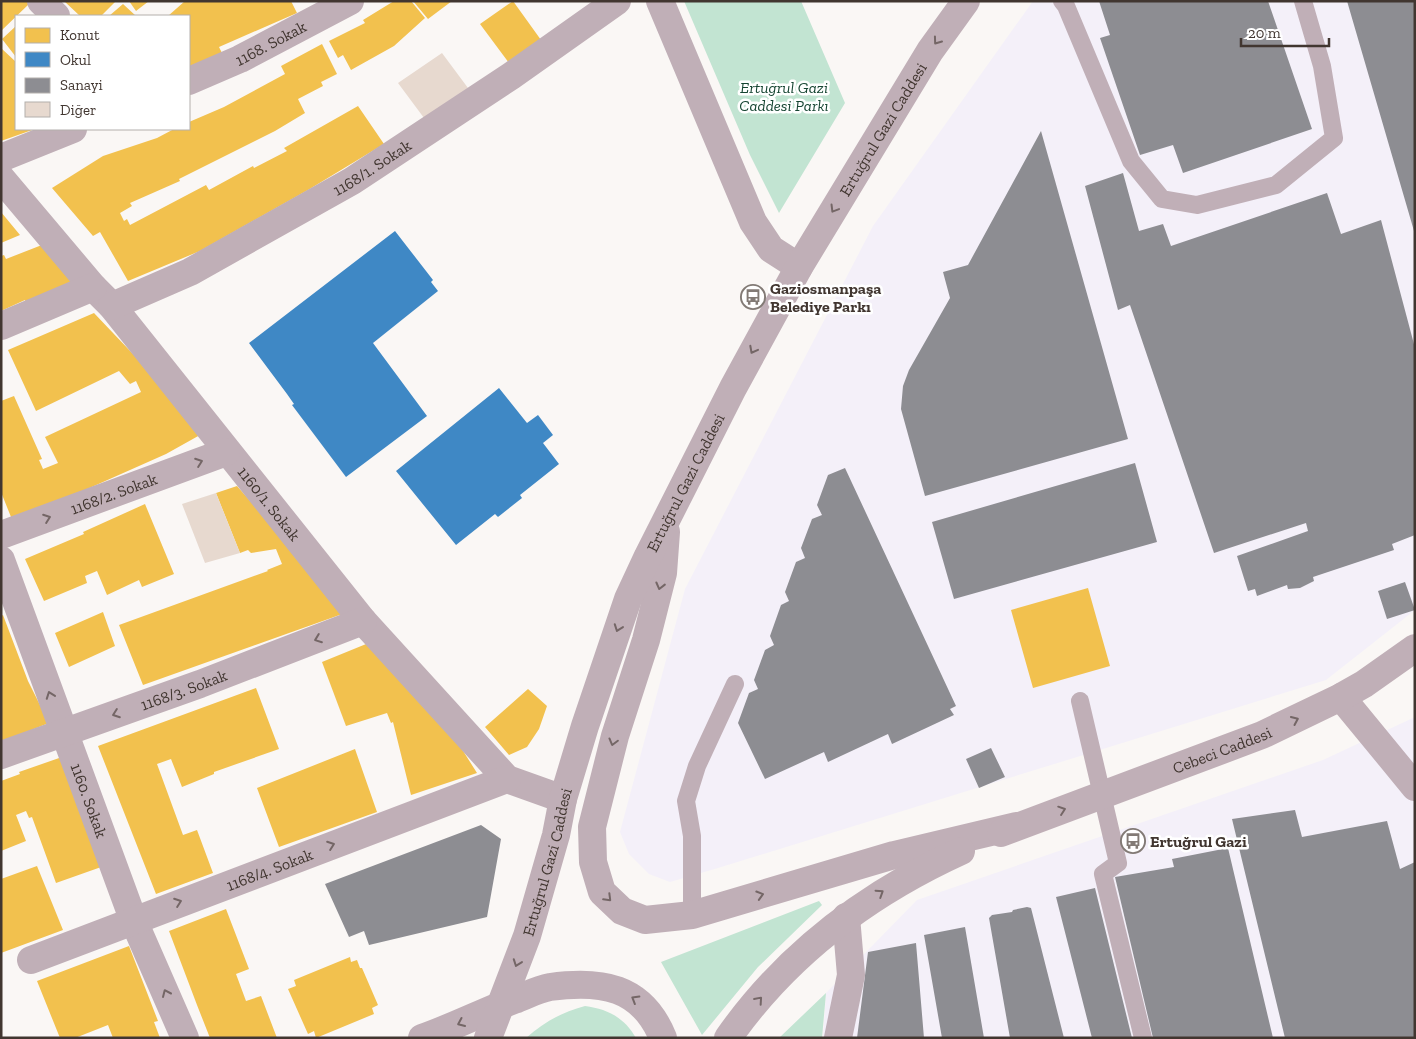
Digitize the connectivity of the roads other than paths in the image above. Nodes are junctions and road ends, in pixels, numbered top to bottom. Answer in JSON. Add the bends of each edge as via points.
{"nodes":[{"id":1,"x":41,"y":1,"type":"edge"},
{"id":2,"x":350,"y":1,"type":"edge"},
{"id":3,"x":617,"y":1,"type":"edge"},
{"id":4,"x":660,"y":1,"type":"edge"},
{"id":5,"x":966,"y":1,"type":"edge"},
{"id":6,"x":1303,"y":1,"type":"edge"},
{"id":7,"x":1067,"y":3,"type":"edge"},
{"id":8,"x":55,"y":15,"type":"edge"},
{"id":9,"x":190,"y":81,"type":"edge"},
{"id":10,"x":71,"y":130,"type":"edge"},
{"id":11,"x":1,"y":158,"type":"edge"},
{"id":12,"x":1,"y":178,"type":"edge"},
{"id":13,"x":798,"y":267,"type":"junction"},
{"id":14,"x":103,"y":297,"type":"junction"},
{"id":15,"x":1,"y":326,"type":"edge"},
{"id":16,"x":226,"y":452,"type":"junction"},
{"id":17,"x":668,"y":520,"type":"junction"},
{"id":18,"x":1,"y":535,"type":"edge"},
{"id":19,"x":1,"y":560,"type":"edge"},
{"id":20,"x":363,"y":621,"type":"junction"},
{"id":21,"x":1415,"y":648,"type":"edge"},
{"id":22,"x":736,"y":684,"type":"dead end"},
{"id":23,"x":1341,"y":697,"type":"junction"},
{"id":24,"x":1080,"y":702,"type":"dead end"},
{"id":25,"x":64,"y":733,"type":"junction"},
{"id":26,"x":1,"y":755,"type":"edge"},
{"id":27,"x":507,"y":779,"type":"junction"},
{"id":28,"x":1415,"y":787,"type":"edge"},
{"id":29,"x":1102,"y":796,"type":"junction"},
{"id":30,"x":563,"y":799,"type":"junction"},
{"id":31,"x":1016,"y":826,"type":"junction"},
{"id":32,"x":692,"y":915,"type":"junction"},
{"id":33,"x":846,"y":917,"type":"junction"},
{"id":34,"x":133,"y":919,"type":"junction"},
{"id":35,"x":30,"y":960,"type":"dead end"},
{"id":36,"x":499,"y":1006,"type":"junction"},
{"id":37,"x":186,"y":1038,"type":"edge"},
{"id":38,"x":422,"y":1038,"type":"edge"},
{"id":39,"x":488,"y":1038,"type":"edge"},
{"id":40,"x":663,"y":1038,"type":"edge"},
{"id":41,"x":728,"y":1038,"type":"edge"},
{"id":42,"x":838,"y":1038,"type":"edge"},
{"id":43,"x":1143,"y":1038,"type":"edge"}],
"edges":[{"from":1,"to":8,"type":"street"},
{"from":2,"to":9,"type":"street","name":"1168. Sokak","via":[[240,59]]},
{"from":3,"to":14,"type":"street","name":"1168/1. Sokak","via":[[352,181],[190,272]]},
{"from":4,"to":13,"type":"street","via":[[753,222],[771,249]]},
{"from":5,"to":13,"type":"street","name":"Ertuğrul Gazi Caddesi","one_way":true,"via":[[930,51]]},
{"from":6,"to":7,"type":"lane","via":[[1322,66],[1334,138],[1276,185],[1197,205],[1162,200],[1130,161]]},
{"from":10,"to":11,"type":"street"},
{"from":12,"to":14,"type":"street","name":"1160/1. Sokak"},
{"from":13,"to":17,"type":"street","name":"Ertuğrul Gazi Caddesi","one_way":true,"via":[[733,388]]},
{"from":14,"to":15,"type":"street","name":"1168/1. Sokak"},
{"from":14,"to":16,"type":"street","name":"1160/1. Sokak"},
{"from":18,"to":16,"type":"street","name":"1168/2. Sokak","one_way":true},
{"from":16,"to":20,"type":"street","name":"1160/1. Sokak"},
{"from":17,"to":30,"type":"street","name":"Ertuğrul Gazi Caddesi","one_way":true,"via":[[628,599]]},
{"from":17,"to":32,"type":"street","one_way":true,"via":[[663,573],[592,827],[592,862],[602,892],[622,911],[645,920]]},
{"from":25,"to":19,"type":"street","name":"1160. Sokak","one_way":true},
{"from":20,"to":25,"type":"street","name":"1168/3. Sokak","one_way":true},
{"from":20,"to":27,"type":"street","name":"1160/1. Sokak"},
{"from":21,"to":23,"type":"street","name":"Cebeci Caddesi"},
{"from":22,"to":32,"type":"lane","via":[[697,766],[686,801],[692,836]]},
{"from":23,"to":28,"type":"street"},
{"from":29,"to":23,"type":"street","name":"Cebeci Caddesi","one_way":true,"via":[[1218,754]]},
{"from":24,"to":29,"type":"lane"},
{"from":25,"to":26,"type":"street","name":"1168/3. Sokak"},
{"from":25,"to":34,"type":"street","name":"1160. Sokak"},
{"from":27,"to":30,"type":"street","name":"1160/1. Sokak"},
{"from":34,"to":27,"type":"street","name":"1168/4. Sokak","one_way":true},
{"from":31,"to":29,"type":"street","name":"Cebeci Caddesi","one_way":true},
{"from":29,"to":43,"type":"lane","via":[[1118,863],[1103,874]]},
{"from":30,"to":36,"type":"street","name":"Ertuğrul Gazi Caddesi","one_way":true,"via":[[538,900]]},
{"from":32,"to":31,"type":"street","one_way":true,"via":[[885,858]]},
{"from":33,"to":31,"type":"street","one_way":true,"via":[[884,890],[936,862]]},
{"from":41,"to":33,"type":"street","one_way":true,"via":[[800,955]]},
{"from":33,"to":42,"type":"street","via":[[851,975]]},
{"from":34,"to":35,"type":"street","name":"1168/4. Sokak"},
{"from":37,"to":34,"type":"street","name":"1160. Sokak","one_way":true},
{"from":36,"to":38,"type":"street","one_way":true},
{"from":36,"to":39,"type":"street","name":"Ertuğrul Gazi Caddesi"},
{"from":40,"to":36,"type":"street","one_way":true,"via":[[651,1013],[640,1001],[614,988],[548,987]]}]}
